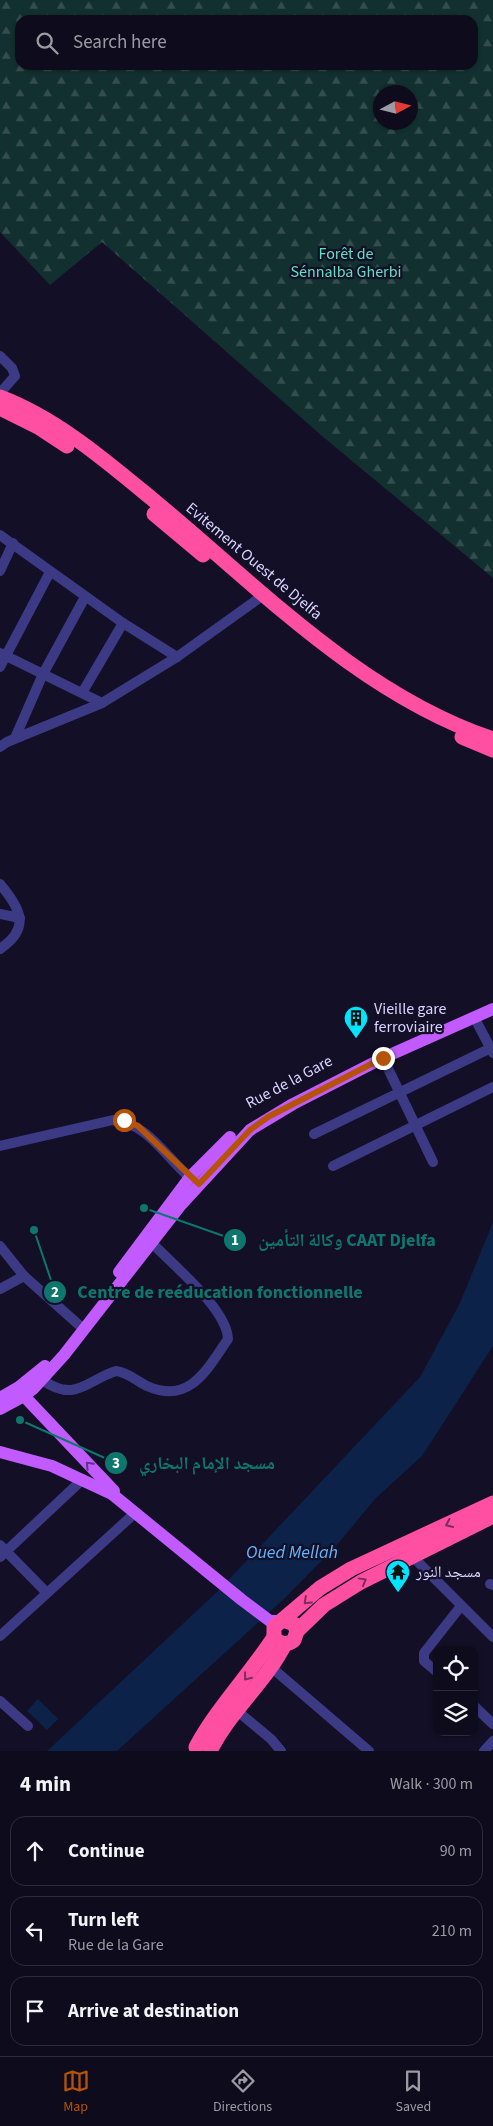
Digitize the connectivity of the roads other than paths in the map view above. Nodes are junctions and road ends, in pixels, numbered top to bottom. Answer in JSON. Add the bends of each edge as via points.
{"nodes":[{"id":1,"x":0,"y":356,"type":"edge"},
{"id":2,"x":0,"y":393,"type":"edge"},
{"id":3,"x":0,"y":397,"type":"edge"},
{"id":4,"x":0,"y":408,"type":"edge"},
{"id":5,"x":0,"y":535,"type":"edge"},
{"id":6,"x":12,"y":544,"type":"junction"},
{"id":7,"x":0,"y":570,"type":"edge"},
{"id":8,"x":50,"y":572,"type":"junction"},
{"id":9,"x":85,"y":597,"type":"junction"},
{"id":10,"x":261,"y":598,"type":"junction"},
{"id":11,"x":123,"y":623,"type":"junction"},
{"id":12,"x":3,"y":655,"type":"edge"},
{"id":13,"x":177,"y":657,"type":"junction"},
{"id":14,"x":0,"y":667,"type":"edge"},
{"id":15,"x":43,"y":674,"type":"junction"},
{"id":16,"x":82,"y":693,"type":"junction"},
{"id":17,"x":102,"y":703,"type":"junction"},
{"id":18,"x":6,"y":741,"type":"edge"},
{"id":19,"x":491,"y":747,"type":"edge"},
{"id":20,"x":0,"y":884,"type":"edge"},
{"id":21,"x":0,"y":914,"type":"edge"},
{"id":22,"x":20,"y":918,"type":"junction"},
{"id":23,"x":0,"y":950,"type":"edge"},
{"id":24,"x":493,"y":1000,"type":"edge"},
{"id":25,"x":493,"y":1009,"type":"edge"},
{"id":26,"x":474,"y":1017,"type":"junction"},
{"id":27,"x":492,"y":1049,"type":"edge"},
{"id":28,"x":383,"y":1058,"type":"junction"},
{"id":29,"x":493,"y":1086,"type":"edge"},
{"id":30,"x":401,"y":1093,"type":"junction"},
{"id":31,"x":415,"y":1124,"type":"junction"},
{"id":32,"x":314,"y":1134,"type":"dead end"},
{"id":33,"x":0,"y":1146,"type":"edge"},
{"id":34,"x":433,"y":1162,"type":"dead end"},
{"id":35,"x":333,"y":1166,"type":"dead end"},
{"id":36,"x":194,"y":1181,"type":"junction"},
{"id":37,"x":152,"y":1243,"type":"junction"},
{"id":38,"x":0,"y":1246,"type":"edge"},
{"id":39,"x":24,"y":1276,"type":"junction"},
{"id":40,"x":0,"y":1289,"type":"edge"},
{"id":41,"x":82,"y":1327,"type":"junction"},
{"id":42,"x":42,"y":1380,"type":"junction"},
{"id":43,"x":24,"y":1396,"type":"junction"},
{"id":44,"x":0,"y":1398,"type":"edge"},
{"id":45,"x":0,"y":1409,"type":"edge"},
{"id":46,"x":0,"y":1452,"type":"edge"},
{"id":47,"x":83,"y":1479,"type":"junction"},
{"id":48,"x":493,"y":1503,"type":"edge"},
{"id":49,"x":135,"y":1513,"type":"junction"},
{"id":50,"x":493,"y":1516,"type":"edge"},
{"id":51,"x":2,"y":1551,"type":"edge"},
{"id":52,"x":411,"y":1556,"type":"junction"},
{"id":53,"x":47,"y":1593,"type":"junction"},
{"id":54,"x":461,"y":1606,"type":"junction"},
{"id":55,"x":278,"y":1629,"type":"junction"},
{"id":56,"x":1,"y":1633,"type":"edge"},
{"id":57,"x":493,"y":1637,"type":"edge"},
{"id":58,"x":271,"y":1667,"type":"junction"},
{"id":59,"x":433,"y":1669,"type":"edge"},
{"id":60,"x":0,"y":1701,"type":"edge"},
{"id":61,"x":236,"y":1710,"type":"junction"},
{"id":62,"x":478,"y":1710,"type":"edge"},
{"id":63,"x":493,"y":1724,"type":"edge"},
{"id":64,"x":28,"y":1726,"type":"dead end"},
{"id":65,"x":220,"y":1731,"type":"junction"},
{"id":66,"x":493,"y":1741,"type":"edge"},
{"id":67,"x":201,"y":1750,"type":"edge"},
{"id":68,"x":218,"y":1751,"type":"edge"},
{"id":69,"x":281,"y":1751,"type":"edge"},
{"id":70,"x":369,"y":1751,"type":"edge"},
{"id":71,"x":484,"y":1751,"type":"edge"}],
"edges":[{"from":1,"to":2,"type":"street","via":[[15,376]]},
{"from":3,"to":10,"type":"highway","name":"Evitement Ouest de Djelfa","via":[[43,417],[100,458]]},
{"from":4,"to":10,"type":"highway","name":"Evitement Ouest de Djelfa","via":[[38,427],[97,467]]},
{"from":5,"to":6,"type":"street"},
{"from":6,"to":7,"type":"street"},
{"from":6,"to":8,"type":"street"},
{"from":8,"to":9,"type":"street"},
{"from":8,"to":12,"type":"street"},
{"from":9,"to":11,"type":"street"},
{"from":9,"to":15,"type":"street"},
{"from":10,"to":13,"type":"street"},
{"from":10,"to":19,"type":"highway","via":[[302,638],[402,709]]},
{"from":11,"to":13,"type":"street"},
{"from":11,"to":16,"type":"street"},
{"from":12,"to":14,"type":"street"},
{"from":12,"to":15,"type":"street"},
{"from":13,"to":17,"type":"street"},
{"from":15,"to":16,"type":"street"},
{"from":15,"to":18,"type":"street"},
{"from":16,"to":17,"type":"street"},
{"from":17,"to":18,"type":"street"},
{"from":20,"to":22,"type":"street"},
{"from":21,"to":22,"type":"street"},
{"from":22,"to":23,"type":"street","via":[[16,935]]},
{"from":24,"to":36,"type":"main road","name":"Rue de la Gare","via":[[264,1110],[243,1125]]},
{"from":25,"to":26,"type":"main road","name":"Rue de la Gare"},
{"from":26,"to":27,"type":"street"},
{"from":26,"to":28,"type":"main road","name":"Rue de la Gare"},
{"from":27,"to":30,"type":"street"},
{"from":28,"to":30,"type":"street"},
{"from":28,"to":36,"type":"main road","name":"Rue de la Gare","via":[[268,1117]]},
{"from":29,"to":31,"type":"street"},
{"from":30,"to":31,"type":"street"},
{"from":30,"to":32,"type":"street"},
{"from":31,"to":34,"type":"street"},
{"from":31,"to":35,"type":"street"},
{"from":33,"to":36,"type":"street","via":[[124,1120],[138,1126]]},
{"from":36,"to":37,"type":"main road","name":"Rue de la Gare"},
{"from":36,"to":41,"type":"main road","name":"Rue de la Gare"},
{"from":37,"to":41,"type":"main road","name":"Rue de la Gare"},
{"from":37,"to":42,"type":"street","via":[[215,1308],[228,1331],[228,1339],[192,1386],[177,1392],[162,1391],[116,1371],[81,1389],[55,1389]]},
{"from":38,"to":39,"type":"street"},
{"from":39,"to":40,"type":"street"},
{"from":39,"to":41,"type":"street"},
{"from":41,"to":42,"type":"main road","name":"Rue de la Gare"},
{"from":41,"to":44,"type":"main road","name":"Rue de la Gare","via":[[34,1376]]},
{"from":42,"to":43,"type":"main road","name":"Rue de la Gare"},
{"from":43,"to":45,"type":"main road","name":"Rue de la Gare"},
{"from":49,"to":43,"type":"main road","one_way":true},
{"from":46,"to":47,"type":"main road","via":[[52,1466]]},
{"from":47,"to":49,"type":"main road","via":[[112,1494]]},
{"from":47,"to":51,"type":"street"},
{"from":48,"to":55,"type":"highway","one_way":true,"via":[[351,1569],[320,1588]]},
{"from":49,"to":53,"type":"street"},
{"from":49,"to":55,"type":"main road"},
{"from":50,"to":52,"type":"highway"},
{"from":51,"to":53,"type":"street"},
{"from":52,"to":54,"type":"street"},
{"from":55,"to":52,"type":"highway","one_way":true,"via":[[294,1624],[297,1631],[324,1605]]},
{"from":53,"to":56,"type":"street"},
{"from":54,"to":57,"type":"street"},
{"from":54,"to":59,"type":"street","via":[[424,1653],[424,1661]]},
{"from":55,"to":58,"type":"highway"},
{"from":55,"to":67,"type":"highway","one_way":true,"via":[[252,1671],[204,1732]]},
{"from":58,"to":61,"type":"highway"},
{"from":58,"to":70,"type":"street"},
{"from":60,"to":64,"type":"street"},
{"from":61,"to":65,"type":"highway"},
{"from":61,"to":69,"type":"street"},
{"from":62,"to":63,"type":"street"},
{"from":65,"to":67,"type":"highway"},
{"from":65,"to":68,"type":"street"},
{"from":66,"to":71,"type":"street"}]}
